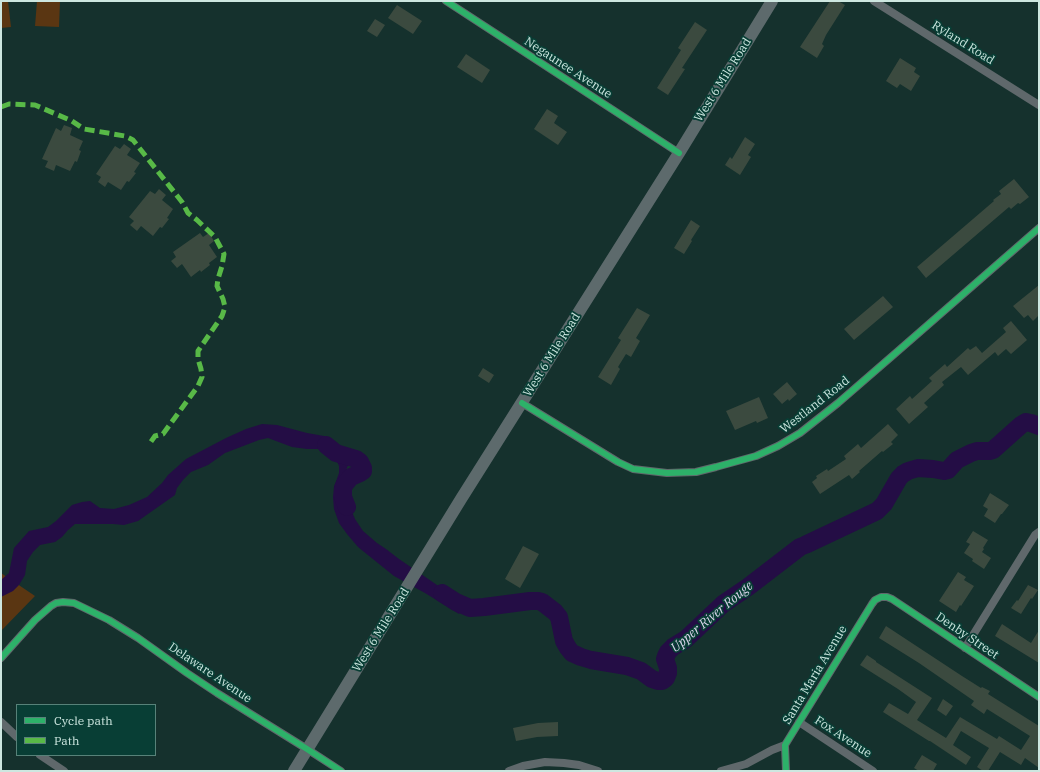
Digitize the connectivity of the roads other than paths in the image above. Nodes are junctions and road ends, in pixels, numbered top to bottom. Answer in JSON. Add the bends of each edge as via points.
{"nodes":[{"id":1,"x":446,"y":1,"type":"edge"},
{"id":2,"x":772,"y":1,"type":"edge"},
{"id":3,"x":874,"y":1,"type":"edge"},
{"id":4,"x":1039,"y":104,"type":"edge"},
{"id":5,"x":679,"y":152,"type":"junction"},
{"id":6,"x":1039,"y":228,"type":"edge"},
{"id":7,"x":522,"y":403,"type":"junction"},
{"id":8,"x":1039,"y":532,"type":"edge"},
{"id":9,"x":881,"y":597,"type":"joint"},
{"id":10,"x":965,"y":648,"type":"junction"},
{"id":11,"x":1,"y":658,"type":"edge"},
{"id":12,"x":1039,"y":696,"type":"edge"},
{"id":13,"x":1,"y":722,"type":"edge"},
{"id":14,"x":799,"y":722,"type":"junction"},
{"id":15,"x":16,"y":736,"type":"edge"},
{"id":16,"x":786,"y":745,"type":"junction"},
{"id":17,"x":307,"y":749,"type":"junction"},
{"id":18,"x":42,"y":756,"type":"edge"},
{"id":19,"x":64,"y":771,"type":"edge"},
{"id":20,"x":294,"y":771,"type":"edge"},
{"id":21,"x":341,"y":771,"type":"edge"},
{"id":22,"x":509,"y":771,"type":"edge"},
{"id":23,"x":598,"y":771,"type":"edge"},
{"id":24,"x":721,"y":771,"type":"edge"},
{"id":25,"x":786,"y":771,"type":"edge"},
{"id":26,"x":873,"y":771,"type":"edge"}],
"edges":[{"from":1,"to":5,"type":"street","name":"Negaunee Avenue"},
{"from":2,"to":5,"type":"main road","name":"West 6 Mile Road"},
{"from":3,"to":4,"type":"street","name":"Ryland Road"},
{"from":5,"to":7,"type":"main road","name":"West 6 Mile Road"},
{"from":6,"to":7,"type":"street","name":"Westland Road","via":[[838,403],[800,433],[756,456],[696,472],[667,473],[633,469]]},
{"from":7,"to":17,"type":"main road","name":"West 6 Mile Road"},
{"from":8,"to":10,"type":"street"},
{"from":9,"to":10,"type":"street","name":"Denby Street","via":[[892,599]]},
{"from":9,"to":14,"type":"street","name":"Santa Maria Avenue","via":[[872,604]]},
{"from":10,"to":12,"type":"street","name":"Denby Street"},
{"from":11,"to":17,"type":"street","name":"Delaware Avenue","via":[[46,610],[56,603],[74,603],[110,620],[199,681]]},
{"from":13,"to":15,"type":"street"},
{"from":14,"to":16,"type":"street","name":"Santa Maria Avenue"},
{"from":14,"to":26,"type":"street","name":"Fox Avenue"},
{"from":16,"to":24,"type":"street","via":[[746,764]]},
{"from":16,"to":25,"type":"street","name":"Santa Maria Avenue"},
{"from":17,"to":20,"type":"main road","name":"West 6 Mile Road"},
{"from":17,"to":21,"type":"street","name":"Delaware Avenue"},
{"from":18,"to":19,"type":"street"},
{"from":22,"to":23,"type":"street","via":[[545,762],[579,765]]}]}
